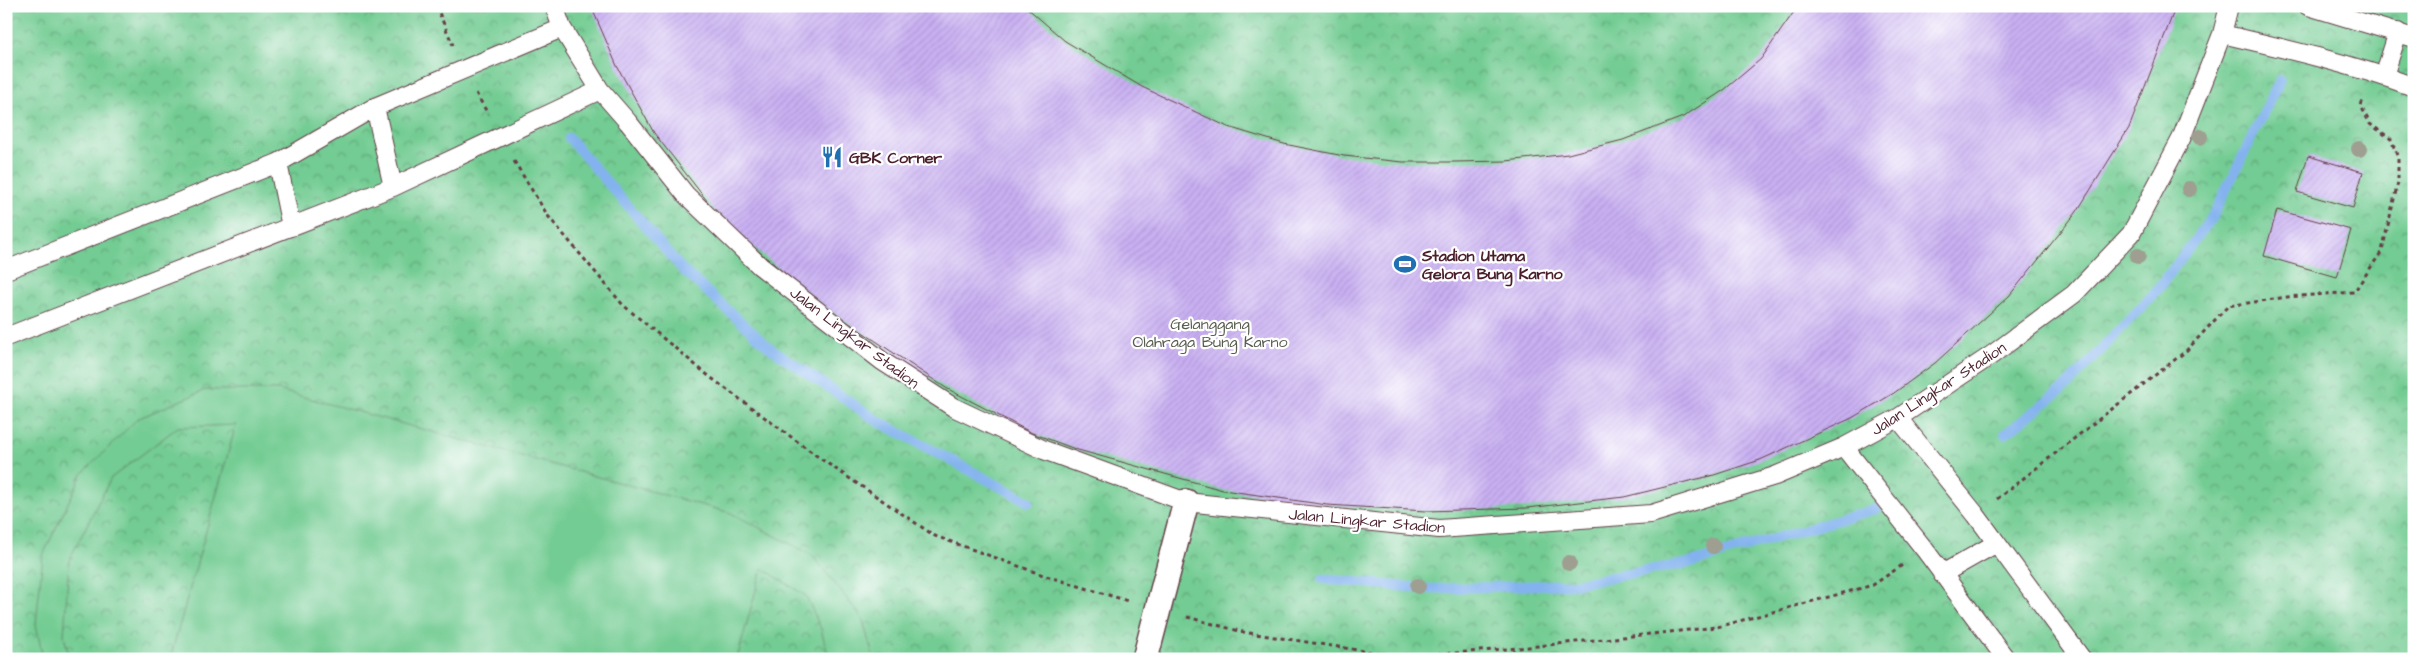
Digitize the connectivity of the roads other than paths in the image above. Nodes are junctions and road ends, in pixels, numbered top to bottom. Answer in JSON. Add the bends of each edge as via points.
{"nodes":[{"id":1,"x":554,"y":6,"type":"edge"},
{"id":2,"x":2229,"y":6,"type":"edge"},
{"id":3,"x":2308,"y":6,"type":"edge"},
{"id":4,"x":562,"y":28,"type":"junction"},
{"id":5,"x":2222,"y":34,"type":"junction"},
{"id":6,"x":2406,"y":35,"type":"edge"},
{"id":7,"x":2384,"y":76,"type":"junction"},
{"id":8,"x":2414,"y":87,"type":"edge"},
{"id":9,"x":600,"y":90,"type":"junction"},
{"id":10,"x":375,"y":107,"type":"junction"},
{"id":11,"x":278,"y":163,"type":"junction"},
{"id":12,"x":393,"y":187,"type":"junction"},
{"id":13,"x":291,"y":226,"type":"junction"},
{"id":14,"x":6,"y":270,"type":"edge"},
{"id":15,"x":6,"y":337,"type":"edge"},
{"id":16,"x":1898,"y":418,"type":"junction"},
{"id":17,"x":1844,"y":447,"type":"junction"},
{"id":18,"x":1186,"y":502,"type":"junction"},
{"id":19,"x":1995,"y":544,"type":"junction"},
{"id":20,"x":1942,"y":574,"type":"junction"},
{"id":21,"x":1145,"y":659,"type":"edge"},
{"id":22,"x":2006,"y":659,"type":"edge"},
{"id":23,"x":2082,"y":659,"type":"edge"}],
"edges":[{"from":1,"to":4,"type":"lane","name":"Jalan Lingkar Stadion"},
{"from":2,"to":5,"type":"lane","name":"Jalan Lingkar Stadion"},
{"from":3,"to":6,"type":"lane"},
{"from":4,"to":9,"type":"lane","name":"Jalan Lingkar Stadion"},
{"from":4,"to":10,"type":"lane"},
{"from":5,"to":7,"type":"lane"},
{"from":5,"to":16,"type":"lane","name":"Jalan Lingkar Stadion","via":[[2181,140],[2131,234],[2074,294]]},
{"from":6,"to":7,"type":"lane"},
{"from":7,"to":8,"type":"lane"},
{"from":9,"to":12,"type":"lane"},
{"from":9,"to":18,"type":"lane","name":"Jalan Lingkar Stadion","via":[[686,195],[760,266],[882,361],[953,407],[1044,450]]},
{"from":10,"to":11,"type":"lane"},
{"from":10,"to":12,"type":"lane"},
{"from":11,"to":13,"type":"lane"},
{"from":11,"to":14,"type":"lane"},
{"from":12,"to":13,"type":"lane"},
{"from":13,"to":15,"type":"lane"},
{"from":16,"to":17,"type":"lane","name":"Jalan Lingkar Stadion"},
{"from":16,"to":19,"type":"lane","via":[[1976,514]]},
{"from":17,"to":18,"type":"lane","name":"Jalan Lingkar Stadion","via":[[1775,476],[1651,514],[1440,529]]},
{"from":17,"to":20,"type":"lane"},
{"from":18,"to":21,"type":"street"},
{"from":19,"to":20,"type":"lane"},
{"from":19,"to":23,"type":"lane"},
{"from":20,"to":22,"type":"lane"}]}
